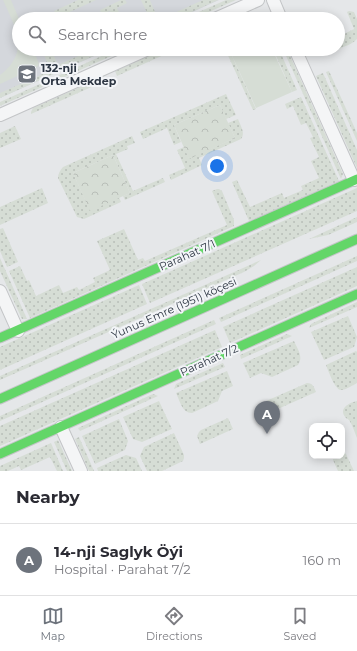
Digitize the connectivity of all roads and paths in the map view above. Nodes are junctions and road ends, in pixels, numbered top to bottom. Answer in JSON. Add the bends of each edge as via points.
{"nodes":[{"id":1,"x":258,"y":0,"type":"edge"},
{"id":2,"x":273,"y":0,"type":"edge"},
{"id":3,"x":231,"y":12,"type":"edge"},
{"id":4,"x":278,"y":12,"type":"edge"},
{"id":5,"x":132,"y":56,"type":"edge"},
{"id":6,"x":298,"y":56,"type":"edge"},
{"id":7,"x":0,"y":115,"type":"edge"},
{"id":8,"x":356,"y":179,"type":"edge"},
{"id":9,"x":357,"y":239,"type":"edge"},
{"id":10,"x":0,"y":291,"type":"edge"},
{"id":11,"x":357,"y":294,"type":"edge"},
{"id":12,"x":18,"y":331,"type":"junction"},
{"id":13,"x":0,"y":338,"type":"edge"},
{"id":14,"x":0,"y":399,"type":"edge"},
{"id":15,"x":61,"y":427,"type":"junction"},
{"id":16,"x":0,"y":454,"type":"edge"},
{"id":17,"x":81,"y":471,"type":"edge"}],
"edges":[{"from":1,"to":3,"type":"street"},
{"from":2,"to":4,"type":"street"},
{"from":5,"to":7,"type":"street"},
{"from":6,"to":8,"type":"street"},
{"from":8,"to":12,"type":"street","name":"Parahat 7/1"},
{"from":9,"to":14,"type":"street","name":"Ýunus Emre (1951) köçesi"},
{"from":10,"to":12,"type":"street"},
{"from":11,"to":15,"type":"street","name":"Parahat 7/2"},
{"from":12,"to":13,"type":"street","name":"Parahat 7/1"},
{"from":15,"to":16,"type":"street","name":"Parahat 7/2"},
{"from":15,"to":17,"type":"street"}]}
